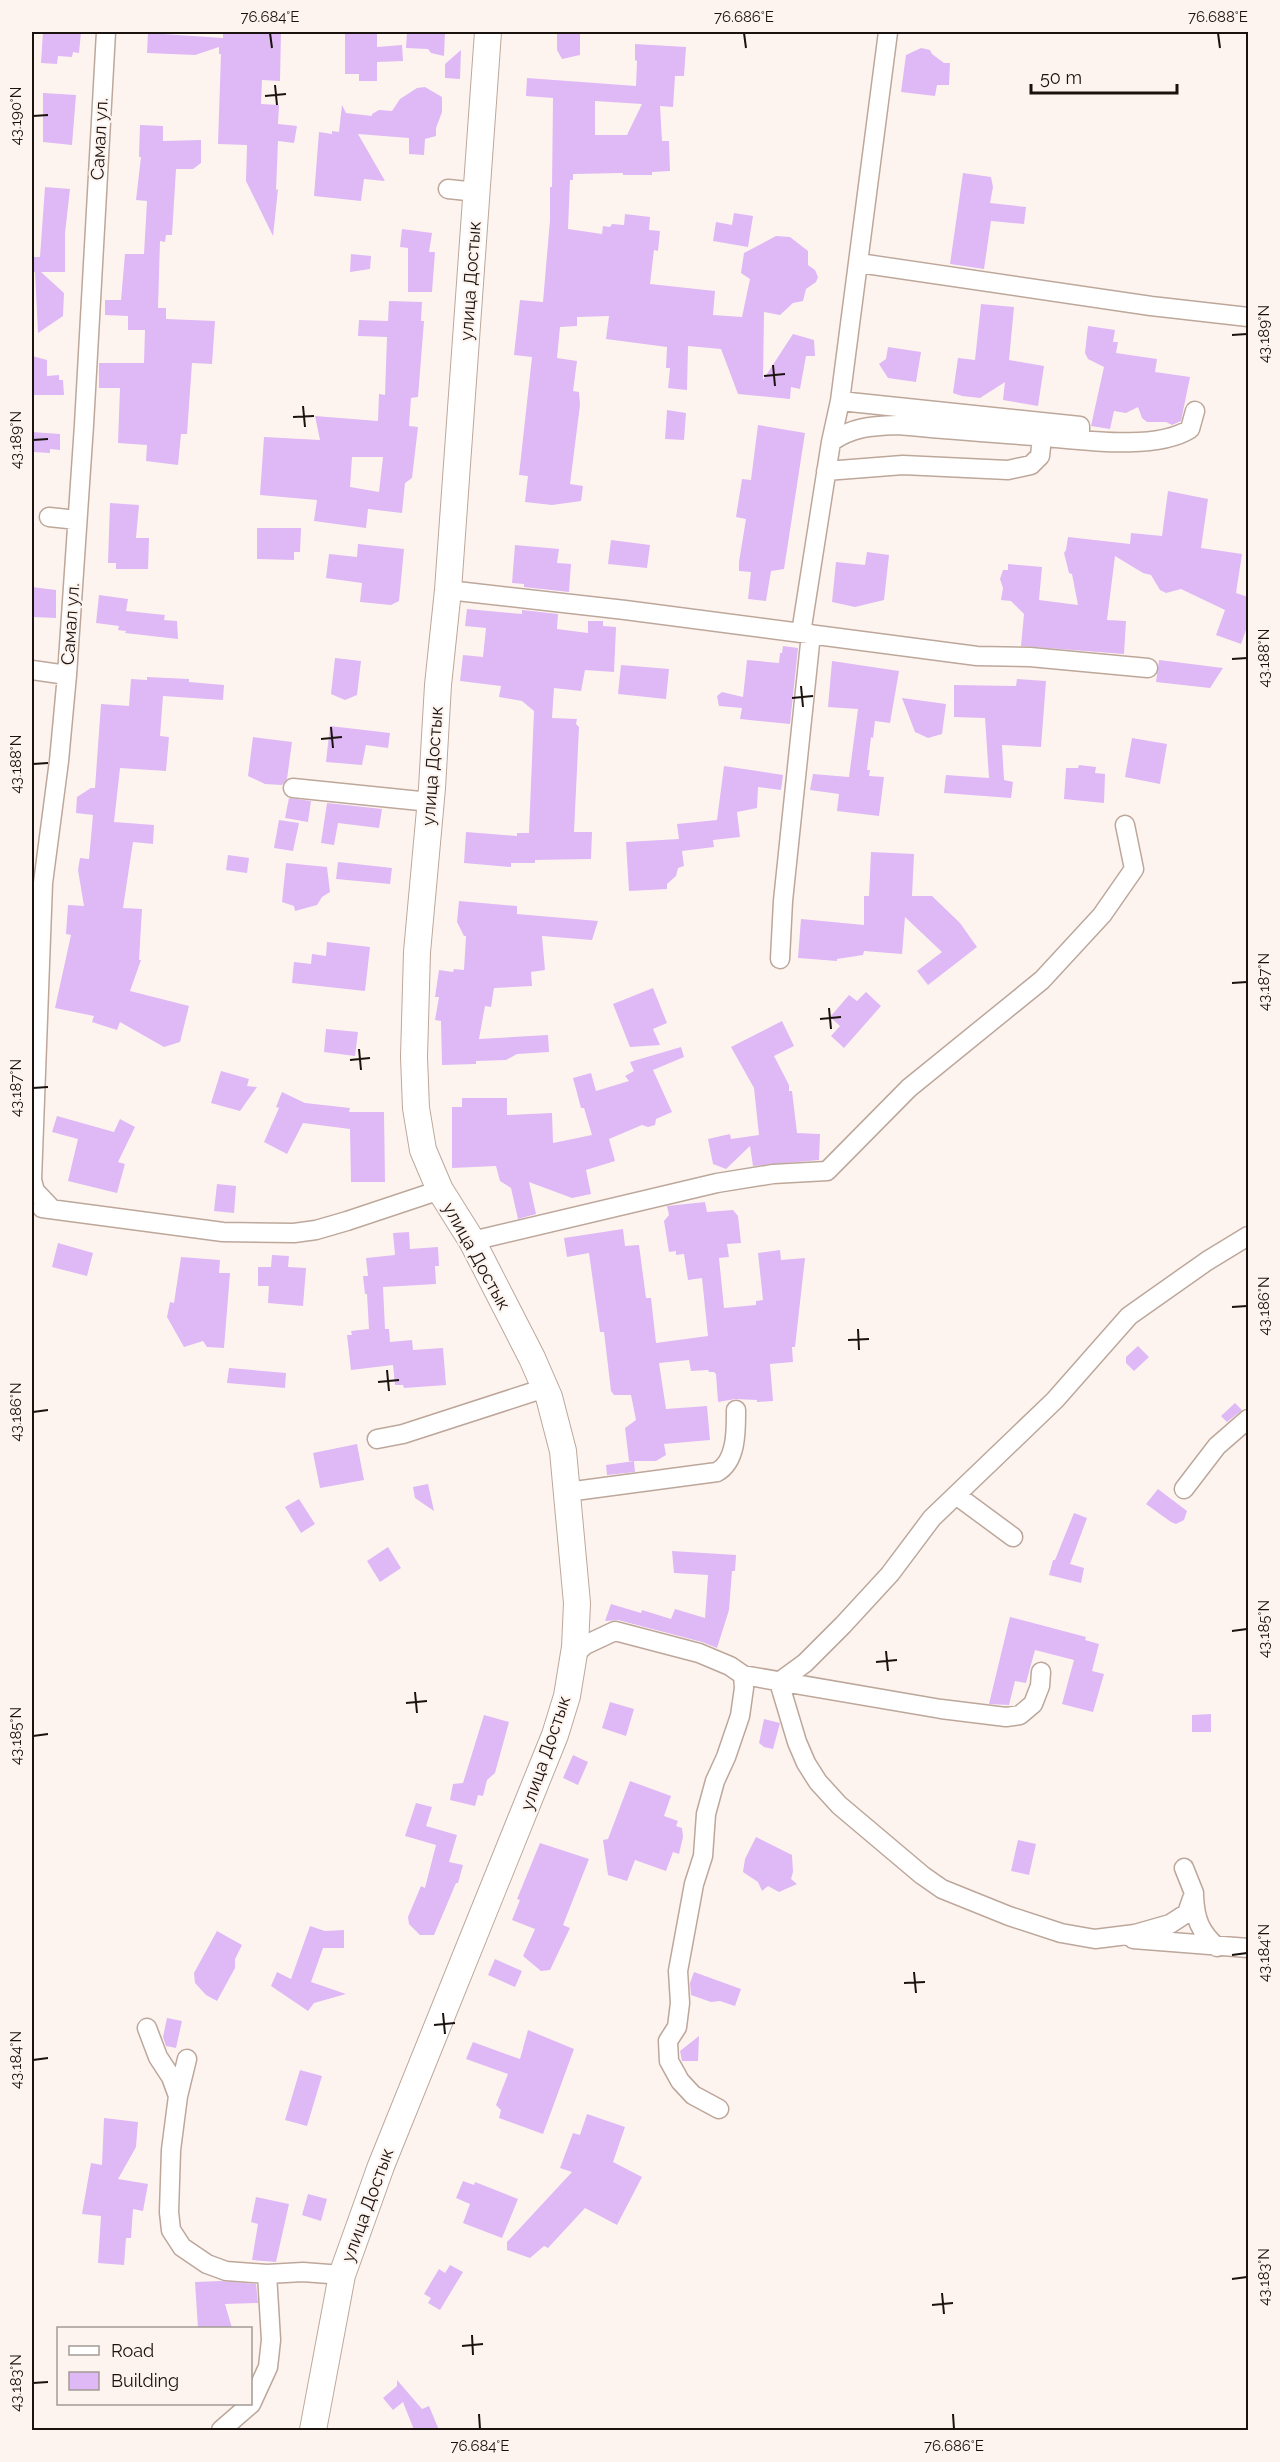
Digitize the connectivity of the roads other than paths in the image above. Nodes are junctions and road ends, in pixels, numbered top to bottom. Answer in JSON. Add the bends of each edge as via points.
{"nodes":[{"id":1,"x":106,"y":32,"type":"edge"},
{"id":2,"x":488,"y":32,"type":"edge"},
{"id":3,"x":888,"y":32,"type":"edge"},
{"id":4,"x":448,"y":189,"type":"dead end"},
{"id":5,"x":477,"y":192,"type":"junction"},
{"id":6,"x":859,"y":263,"type":"junction"},
{"id":7,"x":1248,"y":317,"type":"edge"},
{"id":8,"x":840,"y":401,"type":"junction"},
{"id":9,"x":1195,"y":411,"type":"dead end"},
{"id":10,"x":1042,"y":437,"type":"junction"},
{"id":11,"x":1080,"y":440,"type":"junction"},
{"id":12,"x":831,"y":442,"type":"junction"},
{"id":13,"x":826,"y":471,"type":"junction"},
{"id":14,"x":49,"y":518,"type":"dead end"},
{"id":15,"x":77,"y":519,"type":"junction"},
{"id":16,"x":448,"y":590,"type":"junction"},
{"id":17,"x":806,"y":633,"type":"junction"},
{"id":18,"x":1148,"y":668,"type":"dead end"},
{"id":19,"x":32,"y":669,"type":"edge"},
{"id":20,"x":67,"y":675,"type":"junction"},
{"id":21,"x":293,"y":788,"type":"dead end"},
{"id":22,"x":430,"y":802,"type":"junction"},
{"id":23,"x":1125,"y":825,"type":"dead end"},
{"id":24,"x":780,"y":959,"type":"dead end"},
{"id":25,"x":440,"y":1190,"type":"junction"},
{"id":26,"x":32,"y":1205,"type":"edge"},
{"id":27,"x":52,"y":1209,"type":"junction"},
{"id":28,"x":1248,"y":1236,"type":"edge"},
{"id":29,"x":472,"y":1241,"type":"junction"},
{"id":30,"x":545,"y":1388,"type":"junction"},
{"id":31,"x":736,"y":1410,"type":"dead end"},
{"id":32,"x":1248,"y":1419,"type":"edge"},
{"id":33,"x":377,"y":1439,"type":"dead end"},
{"id":34,"x":1184,"y":1489,"type":"dead end"},
{"id":35,"x":567,"y":1492,"type":"junction"},
{"id":36,"x":956,"y":1495,"type":"junction"},
{"id":37,"x":1013,"y":1537,"type":"dead end"},
{"id":38,"x":573,"y":1656,"type":"junction"},
{"id":39,"x":1041,"y":1672,"type":"dead end"},
{"id":40,"x":743,"y":1675,"type":"junction"},
{"id":41,"x":779,"y":1682,"type":"junction"},
{"id":42,"x":1184,"y":1868,"type":"dead end"},
{"id":43,"x":1194,"y":1893,"type":"junction"},
{"id":44,"x":1095,"y":1938,"type":"junction"},
{"id":45,"x":1217,"y":1947,"type":"junction"},
{"id":46,"x":1248,"y":1948,"type":"edge"},
{"id":47,"x":147,"y":2028,"type":"dead end"},
{"id":48,"x":187,"y":2059,"type":"dead end"},
{"id":49,"x":178,"y":2096,"type":"junction"},
{"id":50,"x":719,"y":2109,"type":"dead end"},
{"id":51,"x":267,"y":2274,"type":"junction"},
{"id":52,"x":342,"y":2275,"type":"junction"},
{"id":53,"x":252,"y":2402,"type":"edge"},
{"id":54,"x":250,"y":2405,"type":"edge"},
{"id":55,"x":221,"y":2430,"type":"edge"},
{"id":56,"x":313,"y":2430,"type":"edge"}],
"edges":[{"from":1,"to":15,"type":"street","name":"Самал ул."},
{"from":2,"to":5,"type":"main road","name":"улица Достык"},
{"from":3,"to":6,"type":"street"},
{"from":4,"to":5,"type":"street"},
{"from":5,"to":16,"type":"main road","name":"улица Достык"},
{"from":6,"to":7,"type":"street"},
{"from":6,"to":8,"type":"street"},
{"from":8,"to":11,"type":"street","via":[[1080,426]]},
{"from":8,"to":12,"type":"street"},
{"from":9,"to":11,"type":"street","via":[[1190,429],[1179,436],[1152,441]]},
{"from":10,"to":11,"type":"street"},
{"from":10,"to":12,"type":"street","via":[[897,425],[863,426]]},
{"from":10,"to":13,"type":"street","via":[[1040,456],[1031,465],[1008,470],[903,465]]},
{"from":12,"to":13,"type":"street"},
{"from":13,"to":17,"type":"street"},
{"from":14,"to":15,"type":"street"},
{"from":15,"to":20,"type":"street","name":"Самал ул."},
{"from":16,"to":17,"type":"street"},
{"from":16,"to":22,"type":"main road","name":"улица Достык"},
{"from":17,"to":18,"type":"street","via":[[977,656]]},
{"from":17,"to":24,"type":"street"},
{"from":19,"to":20,"type":"street"},
{"from":20,"to":27,"type":"street","name":"Самал ул.","via":[[43,883],[32,1180],[35,1191]]},
{"from":21,"to":22,"type":"street"},
{"from":22,"to":25,"type":"main road","name":"улица Достык","via":[[417,952],[414,1058],[423,1150]]},
{"from":23,"to":29,"type":"street","via":[[1134,869],[1102,915],[1042,980],[909,1088],[827,1171],[717,1183]]},
{"from":25,"to":27,"type":"street","via":[[316,1230],[294,1233],[223,1232]]},
{"from":25,"to":29,"type":"main road","name":"улица Достык"},
{"from":26,"to":27,"type":"street"},
{"from":28,"to":36,"type":"street","via":[[1130,1316],[1055,1400]]},
{"from":29,"to":30,"type":"main road","name":"улица Достык"},
{"from":30,"to":33,"type":"street"},
{"from":30,"to":35,"type":"main road","name":"улица Достык","via":[[563,1451]]},
{"from":31,"to":35,"type":"street","via":[[729,1462],[717,1472]]},
{"from":32,"to":34,"type":"street","via":[[1217,1446]]},
{"from":35,"to":38,"type":"main road","name":"улица Достык","via":[[577,1603]]},
{"from":36,"to":37,"type":"street"},
{"from":36,"to":41,"type":"street","via":[[932,1518],[890,1574],[843,1625],[805,1663]]},
{"from":38,"to":40,"type":"street","via":[[585,1645],[615,1631],[699,1653]]},
{"from":38,"to":52,"type":"main road","name":"улица Достык","via":[[567,1696],[555,1735],[381,2166]]},
{"from":39,"to":41,"type":"street","via":[[1033,1704],[1020,1715],[1005,1717]]},
{"from":40,"to":41,"type":"street"},
{"from":40,"to":50,"type":"street","via":[[740,1716],[706,1814],[703,1856],[678,1971],[677,2026],[668,2041],[669,2061],[680,2081],[693,2095]]},
{"from":41,"to":44,"type":"street","via":[[797,1742],[818,1782],[839,1805],[922,1875],[942,1889],[1009,1916],[1061,1933]]},
{"from":42,"to":43,"type":"street"},
{"from":43,"to":44,"type":"street","via":[[1187,1913],[1170,1924],[1135,1934]]},
{"from":43,"to":45,"type":"street","via":[[1199,1926]]},
{"from":44,"to":45,"type":"street"},
{"from":45,"to":46,"type":"street"},
{"from":47,"to":49,"type":"street"},
{"from":48,"to":49,"type":"street"},
{"from":49,"to":51,"type":"street","via":[[169,2193],[171,2230],[182,2247],[207,2264],[226,2271]]},
{"from":51,"to":52,"type":"street"},
{"from":51,"to":53,"type":"street","via":[[271,2340],[268,2367]]},
{"from":52,"to":56,"type":"main road","name":"улица Достык"},
{"from":54,"to":55,"type":"street"}]}
